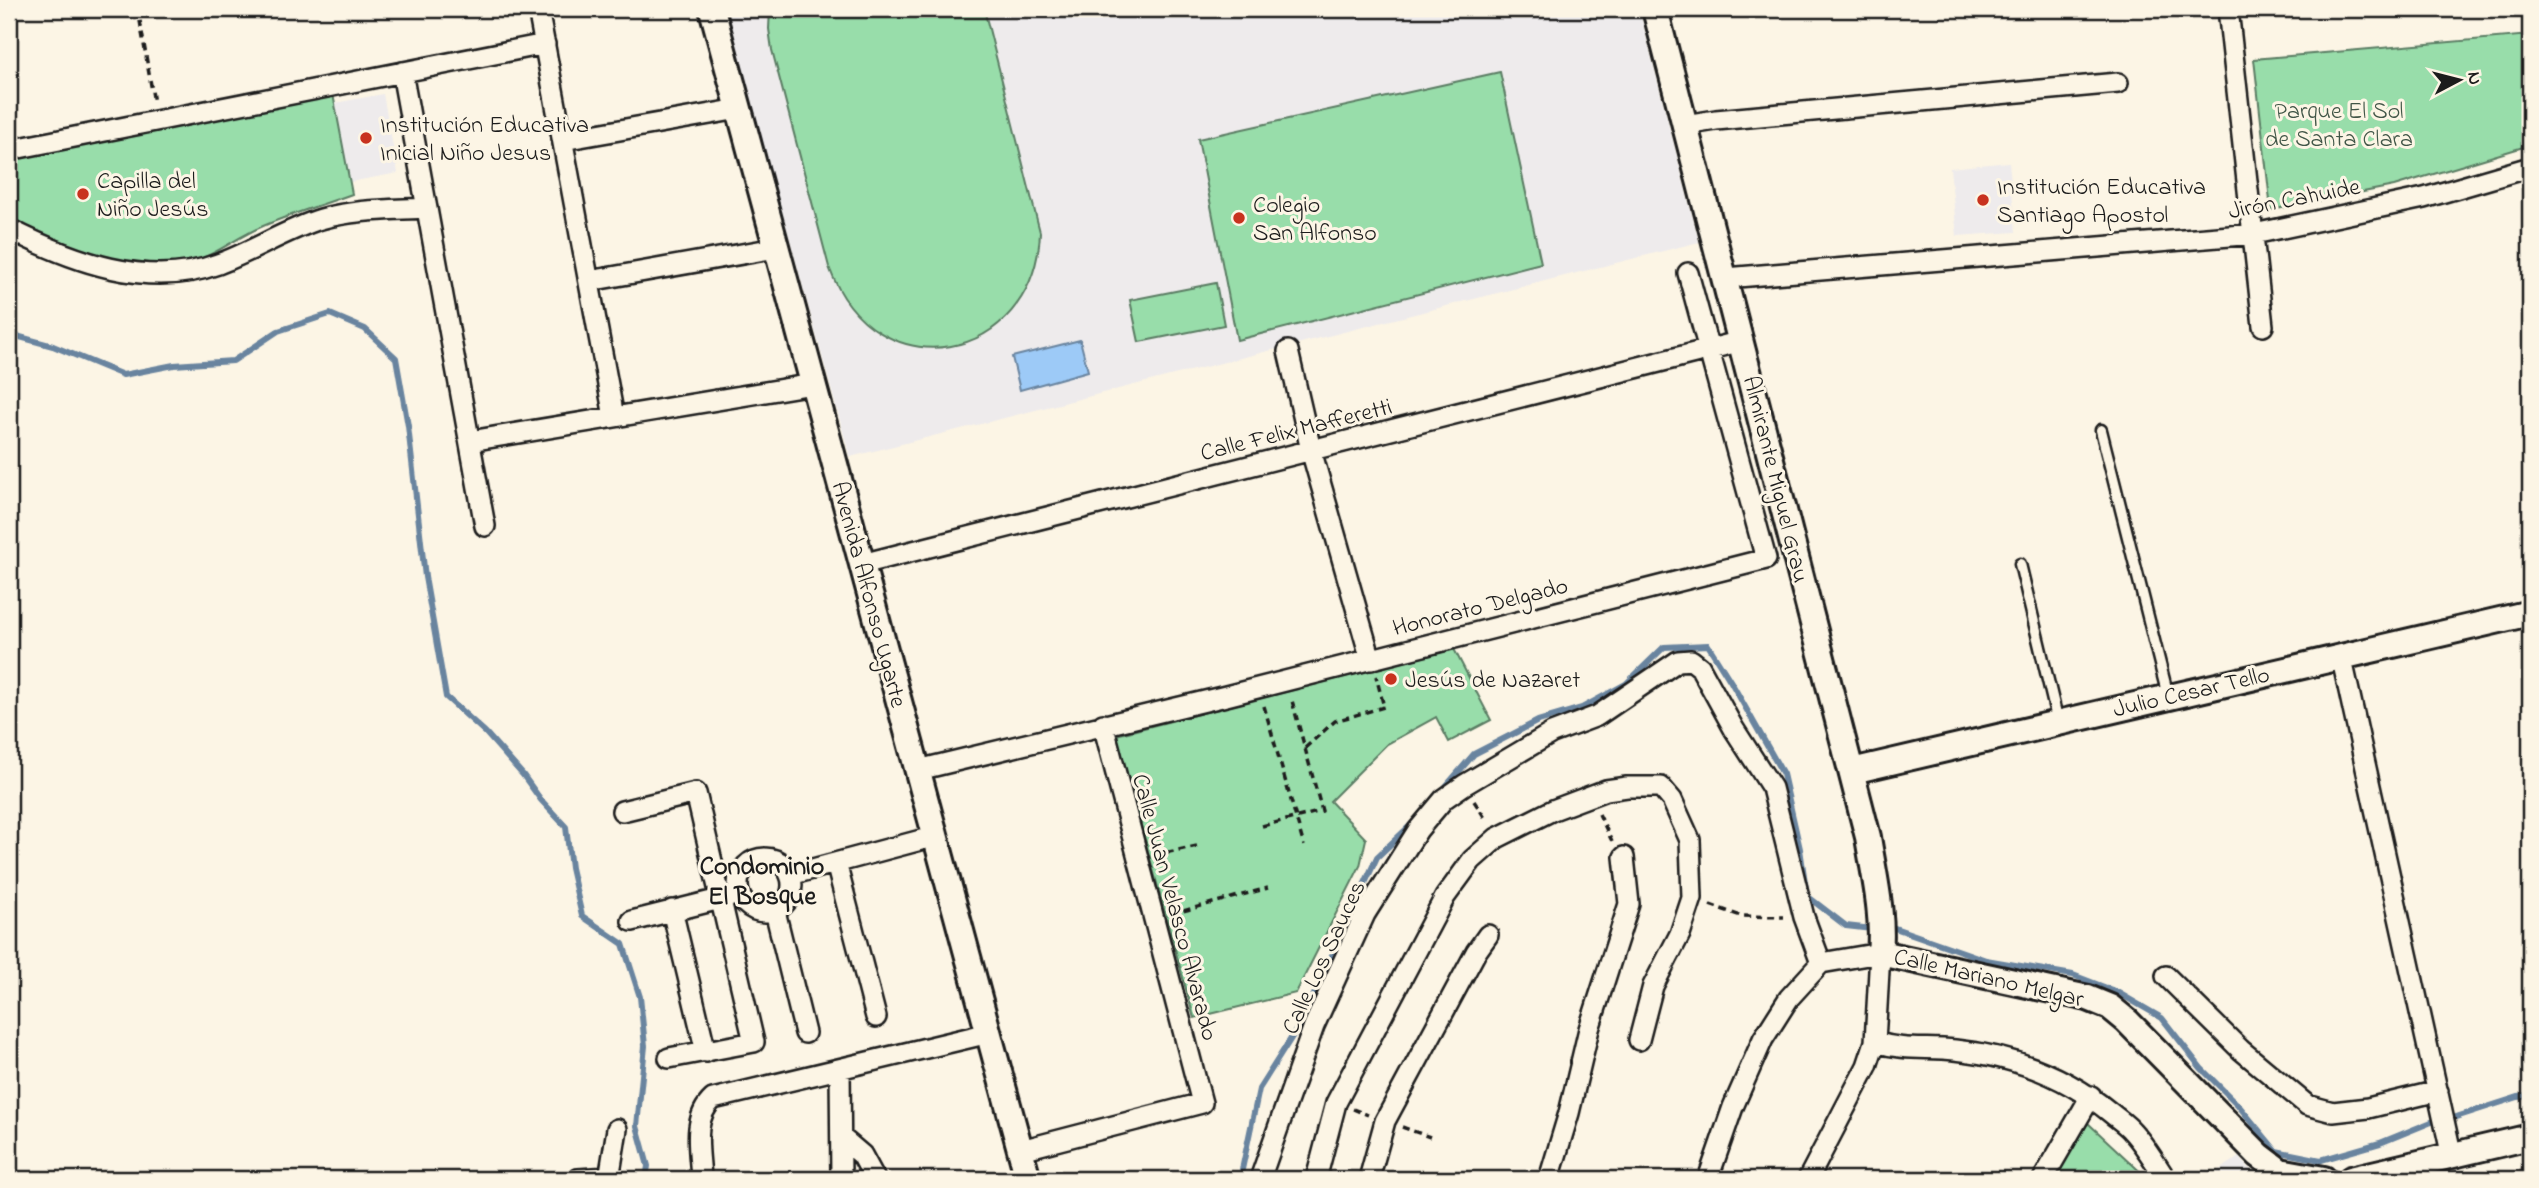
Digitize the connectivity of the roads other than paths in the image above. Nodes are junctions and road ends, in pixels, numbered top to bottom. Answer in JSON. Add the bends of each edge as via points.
{"nodes":[{"id":1,"x":538,"y":9,"type":"edge"},
{"id":2,"x":712,"y":9,"type":"edge"},
{"id":3,"x":1655,"y":9,"type":"edge"},
{"id":4,"x":2228,"y":9,"type":"edge"},
{"id":5,"x":545,"y":44,"type":"junction"},
{"id":6,"x":402,"y":72,"type":"junction"},
{"id":7,"x":2119,"y":83,"type":"dead end"},
{"id":8,"x":739,"y":109,"type":"junction"},
{"id":9,"x":1685,"y":125,"type":"junction"},
{"id":10,"x":563,"y":140,"type":"junction"},
{"id":11,"x":9,"y":150,"type":"edge"},
{"id":12,"x":2530,"y":167,"type":"edge"},
{"id":13,"x":427,"y":208,"type":"junction"},
{"id":14,"x":9,"y":229,"type":"edge"},
{"id":15,"x":2254,"y":234,"type":"junction"},
{"id":16,"x":776,"y":248,"type":"junction"},
{"id":17,"x":1688,"y":273,"type":"dead end"},
{"id":18,"x":1726,"y":278,"type":"junction"},
{"id":19,"x":589,"y":281,"type":"junction"},
{"id":20,"x":2263,"y":326,"type":"dead end"},
{"id":21,"x":1742,"y":341,"type":"junction"},
{"id":22,"x":1709,"y":349,"type":"junction"},
{"id":23,"x":1288,"y":351,"type":"dead end"},
{"id":24,"x":813,"y":384,"type":"junction"},
{"id":25,"x":614,"y":417,"type":"junction"},
{"id":26,"x":2101,"y":430,"type":"dead end"},
{"id":27,"x":470,"y":441,"type":"junction"},
{"id":28,"x":1311,"y":450,"type":"junction"},
{"id":29,"x":485,"y":526,"type":"dead end"},
{"id":30,"x":862,"y":564,"type":"junction"},
{"id":31,"x":2020,"y":564,"type":"dead end"},
{"id":32,"x":2530,"y":613,"type":"edge"},
{"id":33,"x":2341,"y":655,"type":"junction"},
{"id":34,"x":1373,"y":667,"type":"junction"},
{"id":35,"x":2168,"y":696,"type":"junction"},
{"id":36,"x":2059,"y":722,"type":"junction"},
{"id":37,"x":1103,"y":724,"type":"junction"},
{"id":38,"x":918,"y":770,"type":"junction"},
{"id":39,"x":1852,"y":771,"type":"junction"},
{"id":40,"x":622,"y":811,"type":"dead end"},
{"id":41,"x":936,"y":836,"type":"junction"},
{"id":42,"x":1624,"y":857,"type":"road end"},
{"id":43,"x":836,"y":863,"type":"junction"},
{"id":44,"x":790,"y":874,"type":"junction"},
{"id":45,"x":740,"y":894,"type":"junction"},
{"id":46,"x":720,"y":899,"type":"junction"},
{"id":47,"x":673,"y":910,"type":"junction"},
{"id":48,"x":775,"y":911,"type":"junction"},
{"id":49,"x":632,"y":921,"type":"dead end"},
{"id":50,"x":1488,"y":934,"type":"dead end"},
{"id":51,"x":1880,"y":953,"type":"junction"},
{"id":52,"x":1821,"y":963,"type":"junction"},
{"id":53,"x":2166,"y":976,"type":"dead end"},
{"id":54,"x":876,"y":1017,"type":"dead end"},
{"id":55,"x":805,"y":1033,"type":"dead end"},
{"id":56,"x":989,"y":1033,"type":"junction"},
{"id":57,"x":1639,"y":1040,"type":"dead end"},
{"id":58,"x":1875,"y":1042,"type":"junction"},
{"id":59,"x":706,"y":1052,"type":"junction"},
{"id":60,"x":669,"y":1058,"type":"dead end"},
{"id":61,"x":840,"y":1069,"type":"junction"},
{"id":62,"x":2438,"y":1091,"type":"junction"},
{"id":63,"x":2091,"y":1096,"type":"junction"},
{"id":64,"x":617,"y":1129,"type":"dead end"},
{"id":65,"x":2530,"y":1137,"type":"edge"},
{"id":66,"x":842,"y":1138,"type":"junction"},
{"id":67,"x":1021,"y":1150,"type":"junction"},
{"id":68,"x":2452,"y":1157,"type":"junction"},
{"id":69,"x":609,"y":1178,"type":"edge"},
{"id":70,"x":578,"y":1179,"type":"edge"},
{"id":71,"x":701,"y":1179,"type":"edge"},
{"id":72,"x":841,"y":1179,"type":"edge"},
{"id":73,"x":875,"y":1179,"type":"edge"},
{"id":74,"x":1028,"y":1179,"type":"edge"},
{"id":75,"x":1260,"y":1179,"type":"edge"},
{"id":76,"x":1316,"y":1179,"type":"edge"},
{"id":77,"x":1369,"y":1179,"type":"edge"},
{"id":78,"x":1549,"y":1179,"type":"edge"},
{"id":79,"x":1708,"y":1179,"type":"edge"},
{"id":80,"x":1808,"y":1179,"type":"edge"},
{"id":81,"x":2043,"y":1179,"type":"edge"},
{"id":82,"x":2166,"y":1179,"type":"edge"},
{"id":83,"x":2324,"y":1179,"type":"edge"},
{"id":84,"x":2351,"y":1179,"type":"edge"}],
"edges":[{"from":1,"to":5,"type":"street"},
{"from":2,"to":8,"type":"street","name":"Avenida Alfonso Ugarte"},
{"from":3,"to":9,"type":"street","name":"Almirante Miguel Grau"},
{"from":4,"to":15,"type":"street"},
{"from":5,"to":6,"type":"street"},
{"from":5,"to":10,"type":"street"},
{"from":6,"to":11,"type":"street"},
{"from":6,"to":13,"type":"street"},
{"from":7,"to":9,"type":"street"},
{"from":8,"to":10,"type":"street"},
{"from":8,"to":16,"type":"street","name":"Avenida Alfonso Ugarte"},
{"from":9,"to":18,"type":"street","name":"Almirante Miguel Grau"},
{"from":10,"to":19,"type":"street"},
{"from":12,"to":15,"type":"street","name":"Jirón Cahuide","via":[[2424,198]]},
{"from":13,"to":14,"type":"street","via":[[354,212],[323,219],[220,264],[165,275],[82,261]]},
{"from":13,"to":27,"type":"street"},
{"from":15,"to":18,"type":"street","name":"Jirón Cahuide"},
{"from":15,"to":20,"type":"street"},
{"from":16,"to":19,"type":"street"},
{"from":16,"to":24,"type":"street","name":"Avenida Alfonso Ugarte"},
{"from":17,"to":22,"type":"street","name":"Honorato Delgado"},
{"from":18,"to":21,"type":"street","name":"Almirante Miguel Grau"},
{"from":19,"to":25,"type":"street"},
{"from":21,"to":22,"type":"street","name":"Calle Felix Mafferetti"},
{"from":21,"to":39,"type":"street","name":"Almirante Miguel Grau"},
{"from":22,"to":28,"type":"street","name":"Calle Felix Mafferetti"},
{"from":22,"to":34,"type":"street","name":"Honorato Delgado","via":[[1766,559]]},
{"from":23,"to":28,"type":"street"},
{"from":24,"to":25,"type":"street"},
{"from":24,"to":30,"type":"street","name":"Avenida Alfonso Ugarte"},
{"from":25,"to":27,"type":"street"},
{"from":26,"to":35,"type":"lane"},
{"from":27,"to":29,"type":"street"},
{"from":28,"to":30,"type":"street","name":"Calle Felix Mafferetti"},
{"from":28,"to":34,"type":"street"},
{"from":30,"to":38,"type":"street","name":"Avenida Alfonso Ugarte"},
{"from":31,"to":36,"type":"lane"},
{"from":32,"to":33,"type":"street","name":"Julio Cesar Tello"},
{"from":33,"to":35,"type":"street","name":"Julio Cesar Tello"},
{"from":33,"to":62,"type":"street"},
{"from":34,"to":37,"type":"street","name":"Honorato Delgado"},
{"from":35,"to":36,"type":"street","name":"Julio Cesar Tello"},
{"from":36,"to":39,"type":"street","name":"Julio Cesar Tello"},
{"from":37,"to":38,"type":"street","name":"Honorato Delgado"},
{"from":37,"to":67,"type":"street","name":"Calle Juan Velasco Alvarado","via":[[1202,1103]]},
{"from":38,"to":41,"type":"street","name":"Avenida Alfonso Ugarte"},
{"from":39,"to":51,"type":"street","name":"Almirante Miguel Grau","via":[[1878,897]]},
{"from":40,"to":46,"type":"street","via":[[696,793]]},
{"from":41,"to":43,"type":"street"},
{"from":41,"to":56,"type":"street","name":"Avenida Alfonso Ugarte"},
{"from":42,"to":78,"type":"street","via":[[1629,904]]},
{"from":43,"to":44,"type":"street"},
{"from":43,"to":54,"type":"street"},
{"from":44,"to":45,"type":"street","via":[[778,861],[752,862],[740,876]]},
{"from":44,"to":48,"type":"street","via":[[792,892]]},
{"from":45,"to":46,"type":"street"},
{"from":45,"to":48,"type":"street","via":[[758,911]]},
{"from":46,"to":47,"type":"street"},
{"from":46,"to":59,"type":"street","via":[[754,1042]]},
{"from":47,"to":49,"type":"street"},
{"from":47,"to":59,"type":"street"},
{"from":48,"to":55,"type":"street"},
{"from":50,"to":77,"type":"street","via":[[1385,1121]]},
{"from":51,"to":52,"type":"street"},
{"from":51,"to":58,"type":"street"},
{"from":51,"to":83,"type":"street","name":"Calle Mariano Melgar","via":[[2049,988],[2110,1007],[2259,1156],[2280,1171]]},
{"from":52,"to":75,"type":"street","name":"Calle Los Sauces","via":[[1804,917],[1772,788],[1700,667],[1690,660],[1678,661],[1597,716],[1552,733],[1464,785],[1444,799],[1418,830],[1365,914],[1314,1026]]},
{"from":52,"to":79,"type":"street","via":[[1789,998],[1763,1039]]},
{"from":53,"to":62,"type":"street","via":[[2241,1050],[2307,1105],[2333,1112]]},
{"from":56,"to":61,"type":"street"},
{"from":56,"to":67,"type":"street","name":"Avenida Alfonso Ugarte"},
{"from":57,"to":76,"type":"street","via":[[1653,986],[1680,934],[1692,898],[1690,840],[1661,787],[1628,787],[1553,810],[1497,838],[1472,860],[1445,897],[1336,1103]]},
{"from":58,"to":63,"type":"street","via":[[1895,1048],[1989,1054],[2026,1063]]},
{"from":58,"to":80,"type":"street"},
{"from":59,"to":60,"type":"street"},
{"from":61,"to":66,"type":"street"},
{"from":61,"to":71,"type":"street","via":[[713,1099],[702,1108],[698,1124]]},
{"from":62,"to":68,"type":"street"},
{"from":63,"to":81,"type":"street"},
{"from":63,"to":82,"type":"street","via":[[2132,1130]]},
{"from":64,"to":69,"type":"street"},
{"from":65,"to":68,"type":"street"},
{"from":66,"to":72,"type":"street"},
{"from":66,"to":73,"type":"street","via":[[862,1155]]},
{"from":67,"to":74,"type":"street","name":"Avenida Alfonso Ugarte"},
{"from":68,"to":84,"type":"street"},
{"from":69,"to":70,"type":"street"}]}
